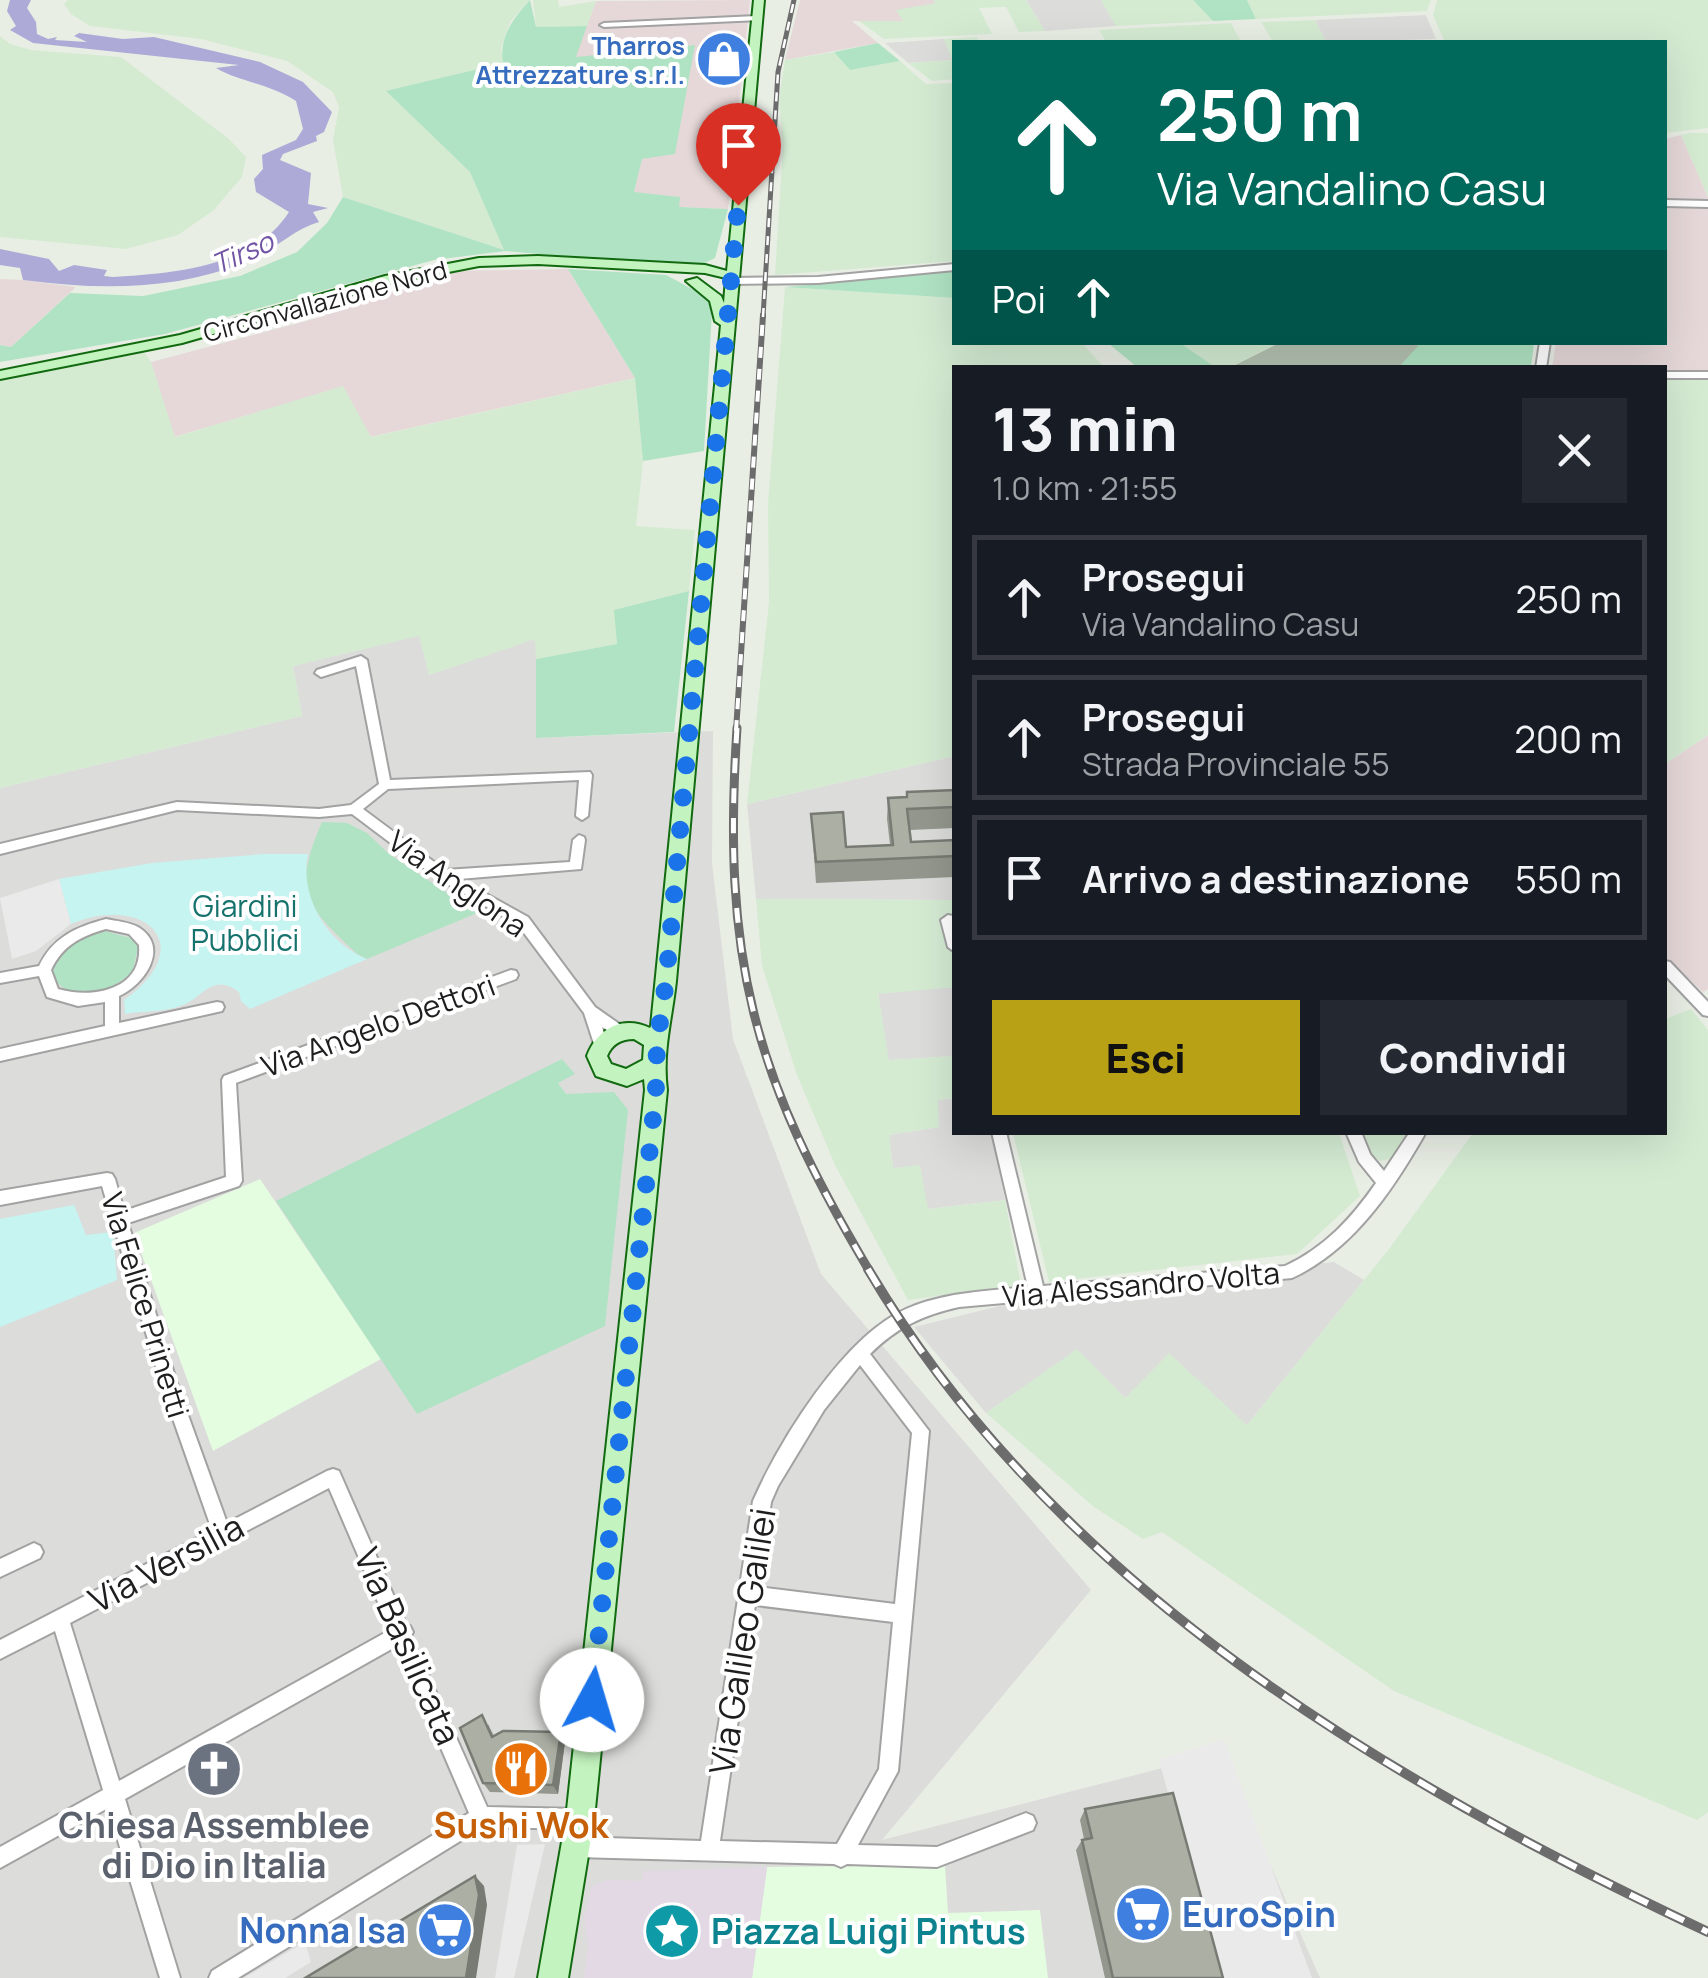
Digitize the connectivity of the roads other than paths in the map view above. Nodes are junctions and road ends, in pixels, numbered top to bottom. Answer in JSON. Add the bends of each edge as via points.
{"nodes":[{"id":1,"x":759,"y":0,"type":"edge"},
{"id":2,"x":757,"y":18,"type":"junction"},
{"id":3,"x":604,"y":25,"type":"dead end"},
{"id":4,"x":1667,"y":202,"type":"edge"},
{"id":5,"x":1708,"y":204,"type":"edge"},
{"id":6,"x":735,"y":236,"type":"junction"},
{"id":7,"x":952,"y":266,"type":"edge"},
{"id":8,"x":705,"y":269,"type":"junction"},
{"id":9,"x":654,"y":270,"type":"junction"},
{"id":10,"x":732,"y":279,"type":"junction"},
{"id":11,"x":692,"y":282,"type":"junction"},
{"id":12,"x":727,"y":339,"type":"junction"},
{"id":13,"x":0,"y":375,"type":"edge"},
{"id":14,"x":1667,"y":375,"type":"edge"},
{"id":15,"x":1708,"y":375,"type":"edge"},
{"id":16,"x":321,"y":673,"type":"dead end"},
{"id":17,"x":385,"y":785,"type":"junction"},
{"id":18,"x":354,"y":810,"type":"junction"},
{"id":19,"x":582,"y":816,"type":"dead end"},
{"id":20,"x":579,"y":840,"type":"dead end"},
{"id":21,"x":0,"y":849,"type":"edge"},
{"id":22,"x":442,"y":874,"type":"junction"},
{"id":23,"x":948,"y":920,"type":"dead end"},
{"id":24,"x":952,"y":935,"type":"edge"},
{"id":25,"x":1667,"y":968,"type":"edge"},
{"id":26,"x":44,"y":970,"type":"junction"},
{"id":27,"x":511,"y":975,"type":"dead end"},
{"id":28,"x":0,"y":978,"type":"edge"},
{"id":29,"x":112,"y":996,"type":"junction"},
{"id":30,"x":217,"y":1007,"type":"dead end"},
{"id":31,"x":590,"y":1011,"type":"junction"},
{"id":32,"x":1708,"y":1011,"type":"edge"},
{"id":33,"x":112,"y":1031,"type":"junction"},
{"id":34,"x":637,"y":1035,"type":"junction"},
{"id":35,"x":600,"y":1046,"type":"junction"},
{"id":36,"x":0,"y":1054,"type":"edge"},
{"id":37,"x":653,"y":1065,"type":"junction"},
{"id":38,"x":622,"y":1078,"type":"junction"},
{"id":39,"x":651,"y":1116,"type":"junction"},
{"id":40,"x":1000,"y":1135,"type":"edge"},
{"id":41,"x":1354,"y":1135,"type":"edge"},
{"id":42,"x":1418,"y":1135,"type":"edge"},
{"id":43,"x":1384,"y":1182,"type":"junction"},
{"id":44,"x":0,"y":1198,"type":"edge"},
{"id":45,"x":119,"y":1219,"type":"junction"},
{"id":46,"x":1037,"y":1292,"type":"junction"},
{"id":47,"x":865,"y":1348,"type":"junction"},
{"id":48,"x":333,"y":1476,"type":"joint"},
{"id":49,"x":222,"y":1534,"type":"junction"},
{"id":50,"x":34,"y":1552,"type":"dead end"},
{"id":51,"x":0,"y":1568,"type":"edge"},
{"id":52,"x":750,"y":1595,"type":"junction"},
{"id":53,"x":903,"y":1614,"type":"junction"},
{"id":54,"x":60,"y":1619,"type":"junction"},
{"id":55,"x":404,"y":1632,"type":"junction"},
{"id":56,"x":0,"y":1650,"type":"edge"},
{"id":57,"x":115,"y":1794,"type":"junction"},
{"id":58,"x":482,"y":1817,"type":"junction"},
{"id":59,"x":1026,"y":1823,"type":"dead end"},
{"id":60,"x":578,"y":1833,"type":"junction"},
{"id":61,"x":708,"y":1852,"type":"junction"},
{"id":62,"x":841,"y":1857,"type":"junction"},
{"id":63,"x":0,"y":1858,"type":"edge"},
{"id":64,"x":170,"y":1978,"type":"edge"},
{"id":65,"x":220,"y":1978,"type":"edge"},
{"id":66,"x":553,"y":1978,"type":"edge"}],
"edges":[{"from":1,"to":2,"type":"main road"},
{"from":2,"to":3,"type":"street"},
{"from":2,"to":6,"type":"main road"},
{"from":4,"to":5,"type":"street"},
{"from":6,"to":8,"type":"main road","via":[[724,258]]},
{"from":6,"to":10,"type":"main road"},
{"from":7,"to":10,"type":"street","via":[[818,280]]},
{"from":8,"to":9,"type":"main road","name":"Circonvallazione Nord"},
{"from":8,"to":10,"type":"main road","name":"Circonvallazione Nord"},
{"from":9,"to":11,"type":"main road","name":"Circonvallazione Nord"},
{"from":9,"to":13,"type":"main road","name":"Circonvallazione Nord","via":[[538,260],[454,266],[182,339]]},
{"from":10,"to":11,"type":"main road","name":"Circonvallazione Nord"},
{"from":10,"to":12,"type":"main road"},
{"from":11,"to":12,"type":"main road","via":[[716,299]]},
{"from":12,"to":34,"type":"main road","via":[[662,1005]]},
{"from":14,"to":15,"type":"street"},
{"from":16,"to":17,"type":"street","via":[[361,660]]},
{"from":17,"to":18,"type":"street"},
{"from":17,"to":19,"type":"street","via":[[586,775]]},
{"from":18,"to":21,"type":"street","via":[[177,806]]},
{"from":18,"to":22,"type":"street","name":"Via Anglona"},
{"from":20,"to":22,"type":"street","via":[[576,866]]},
{"from":22,"to":31,"type":"street","name":"Via Anglona","via":[[523,921]]},
{"from":23,"to":24,"type":"street"},
{"from":25,"to":32,"type":"street"},
{"from":26,"to":28,"type":"street"},
{"from":26,"to":29,"type":"street","via":[[52,994],[66,1000]]},
{"from":26,"to":29,"type":"street","via":[[67,938],[106,924],[140,932],[149,958],[142,973]]},
{"from":27,"to":45,"type":"street","name":"Via Angelo Dettori","via":[[229,1080],[234,1181]]},
{"from":29,"to":33,"type":"street"},
{"from":30,"to":33,"type":"street"},
{"from":31,"to":34,"type":"street","name":"Via Anglona"},
{"from":31,"to":35,"type":"street","name":"Via Anglona"},
{"from":33,"to":36,"type":"street"},
{"from":34,"to":35,"type":"main road"},
{"from":34,"to":37,"type":"main road","via":[[657,1051]]},
{"from":35,"to":38,"type":"main road","via":[[603,1070]]},
{"from":37,"to":38,"type":"main road"},
{"from":37,"to":39,"type":"main road"},
{"from":38,"to":39,"type":"main road","via":[[640,1090]]},
{"from":39,"to":60,"type":"main road"},
{"from":40,"to":46,"type":"street"},
{"from":41,"to":43,"type":"street"},
{"from":42,"to":43,"type":"street","name":"Via Alessandro Volta"},
{"from":43,"to":46,"type":"street","name":"Via Alessandro Volta","via":[[1338,1242],[1312,1264],[1286,1274]]},
{"from":44,"to":45,"type":"street","name":"Via Felice Prinetti","via":[[107,1179]]},
{"from":45,"to":49,"type":"street","name":"Via Felice Prinetti"},
{"from":46,"to":47,"type":"street","name":"Via Alessandro Volta","via":[[928,1307],[897,1321]]},
{"from":47,"to":52,"type":"street","name":"Via Galileo Galilei","via":[[777,1466],[762,1501]]},
{"from":47,"to":53,"type":"street","via":[[921,1430]]},
{"from":48,"to":49,"type":"street","name":"Via Versilia"},
{"from":48,"to":55,"type":"street","name":"Via Basilicata"},
{"from":49,"to":54,"type":"street","name":"Via Versilia"},
{"from":50,"to":51,"type":"street"},
{"from":52,"to":53,"type":"street"},
{"from":52,"to":61,"type":"street","name":"Via Galileo Galilei"},
{"from":53,"to":62,"type":"street","via":[[888,1771]]},
{"from":54,"to":56,"type":"street","name":"Via Versilia"},
{"from":54,"to":57,"type":"street"},
{"from":55,"to":57,"type":"street"},
{"from":55,"to":58,"type":"street","name":"Via Basilicata"},
{"from":57,"to":63,"type":"street"},
{"from":57,"to":64,"type":"street"},
{"from":58,"to":60,"type":"street"},
{"from":58,"to":65,"type":"street"},
{"from":59,"to":62,"type":"street","via":[[937,1857]]},
{"from":60,"to":61,"type":"street"},
{"from":60,"to":66,"type":"main road"},
{"from":61,"to":62,"type":"street"}]}
